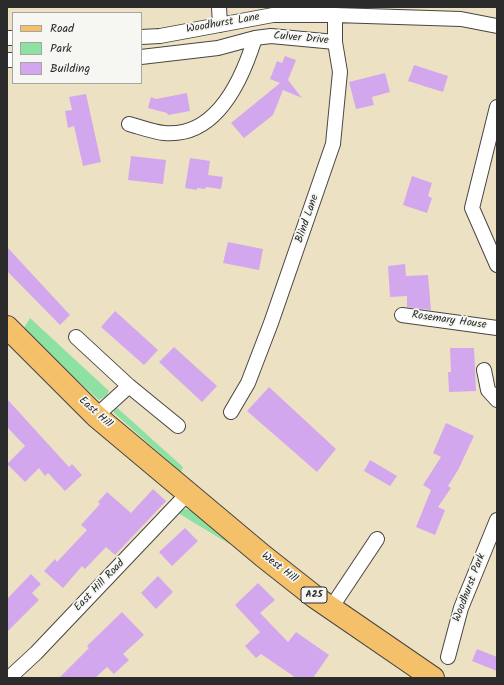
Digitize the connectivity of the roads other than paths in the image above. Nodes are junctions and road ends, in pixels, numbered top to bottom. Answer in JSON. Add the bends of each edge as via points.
{"nodes":[{"id":1,"x":219,"y":7,"type":"edge"},
{"id":2,"x":335,"y":15,"type":"junction"},
{"id":3,"x":220,"y":25,"type":"junction"},
{"id":4,"x":497,"y":26,"type":"edge"},
{"id":5,"x":142,"y":37,"type":"edge"},
{"id":6,"x":255,"y":38,"type":"junction"},
{"id":7,"x":335,"y":42,"type":"junction"},
{"id":8,"x":142,"y":57,"type":"edge"},
{"id":9,"x":497,"y":107,"type":"edge"},
{"id":10,"x":129,"y":124,"type":"dead end"},
{"id":11,"x":497,"y":265,"type":"edge"},
{"id":12,"x":402,"y":315,"type":"dead end"},
{"id":13,"x":7,"y":328,"type":"edge"},
{"id":14,"x":497,"y":328,"type":"edge"},
{"id":15,"x":76,"y":337,"type":"dead end"},
{"id":16,"x":484,"y":370,"type":"dead end"},
{"id":17,"x":129,"y":386,"type":"junction"},
{"id":18,"x":497,"y":400,"type":"edge"},
{"id":19,"x":231,"y":412,"type":"dead end"},
{"id":20,"x":96,"y":416,"type":"junction"},
{"id":21,"x":178,"y":426,"type":"dead end"},
{"id":22,"x":189,"y":492,"type":"junction"},
{"id":23,"x":497,"y":520,"type":"edge"},
{"id":24,"x":377,"y":539,"type":"dead end"},
{"id":25,"x":331,"y":608,"type":"junction"},
{"id":26,"x":448,"y":657,"type":"dead end"},
{"id":27,"x":9,"y":678,"type":"edge"},
{"id":28,"x":434,"y":678,"type":"edge"}],
"edges":[{"from":1,"to":3,"type":"street"},
{"from":2,"to":3,"type":"street","name":"Woodhurst Lane","via":[[273,15]]},
{"from":2,"to":4,"type":"street","name":"Woodhurst Lane","via":[[461,19]]},
{"from":2,"to":7,"type":"street","name":"Blind Lane"},
{"from":3,"to":5,"type":"street","name":"Woodhurst Lane"},
{"from":6,"to":7,"type":"street","name":"Culver Drive","via":[[271,36]]},
{"from":6,"to":8,"type":"street","name":"Woodhurst Lane","via":[[218,48]]},
{"from":6,"to":10,"type":"street","via":[[247,64],[226,103],[204,124],[187,132],[164,133]]},
{"from":7,"to":19,"type":"street","name":"Blind Lane","via":[[340,72],[333,144],[272,323],[248,383]]},
{"from":9,"to":11,"type":"street","via":[[472,208]]},
{"from":12,"to":14,"type":"street","name":"Rosemary House"},
{"from":13,"to":20,"type":"main road","name":"East Hill","number":"A25"},
{"from":15,"to":17,"type":"street"},
{"from":16,"to":18,"type":"street","via":[[488,390]]},
{"from":17,"to":20,"type":"street"},
{"from":17,"to":21,"type":"street"},
{"from":20,"to":22,"type":"main road","name":"East Hill","number":"A25"},
{"from":22,"to":25,"type":"main road","name":"West Hill","number":"A25","via":[[263,556]]},
{"from":22,"to":27,"type":"street","name":"East Hill Road","via":[[36,653]]},
{"from":23,"to":26,"type":"street","name":"Woodhurst Park","via":[[461,608]]},
{"from":24,"to":25,"type":"street"},
{"from":25,"to":28,"type":"main road","name":"West Hill","number":"A25"}]}
